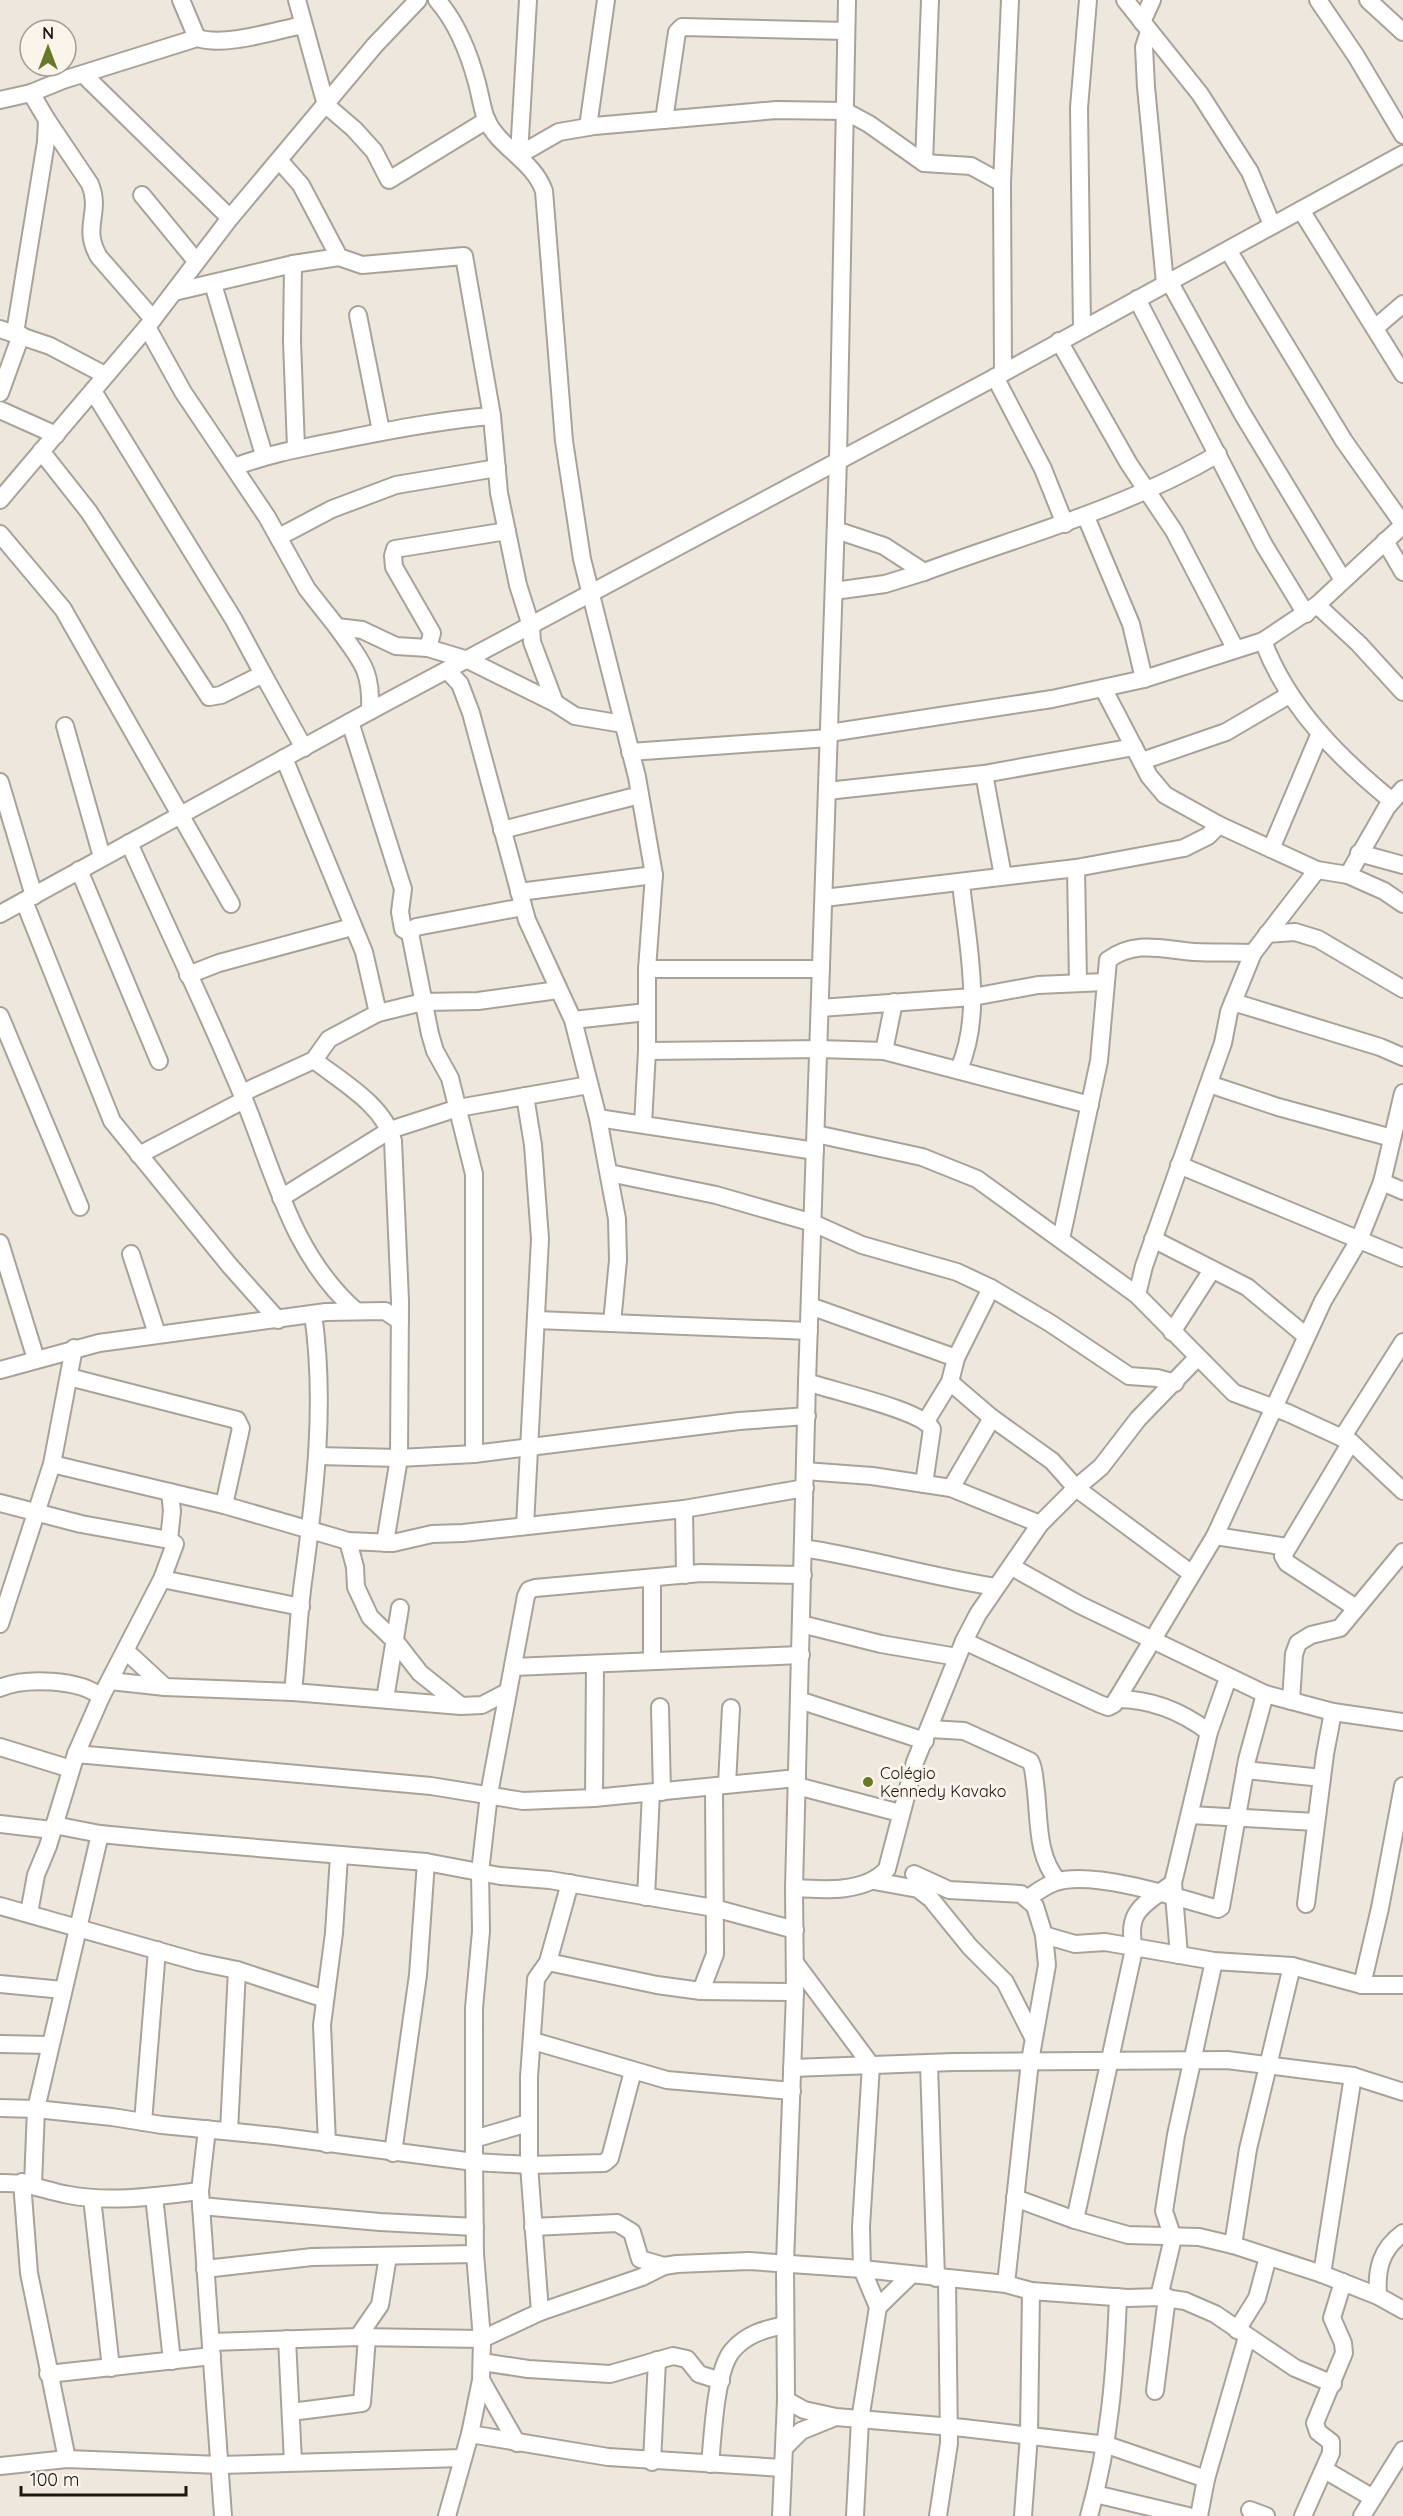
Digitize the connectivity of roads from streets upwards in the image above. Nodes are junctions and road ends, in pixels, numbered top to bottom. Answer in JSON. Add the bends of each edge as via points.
{"nodes":[{"id":1,"x":181,"y":0,"type":"edge"},
{"id":2,"x":297,"y":0,"type":"edge"},
{"id":3,"x":418,"y":0,"type":"edge"},
{"id":4,"x":437,"y":0,"type":"edge"},
{"id":5,"x":528,"y":0,"type":"edge"},
{"id":6,"x":606,"y":0,"type":"edge"},
{"id":7,"x":847,"y":0,"type":"edge"},
{"id":8,"x":930,"y":0,"type":"edge"},
{"id":9,"x":1010,"y":0,"type":"edge"},
{"id":10,"x":1088,"y":0,"type":"edge"},
{"id":11,"x":1152,"y":0,"type":"edge"},
{"id":12,"x":1318,"y":0,"type":"edge"},
{"id":13,"x":1368,"y":0,"type":"edge"},
{"id":14,"x":1130,"y":1,"type":"edge"},
{"id":15,"x":303,"y":25,"type":"junction"},
{"id":16,"x":1145,"y":27,"type":"junction"},
{"id":17,"x":846,"y":31,"type":"junction"},
{"id":18,"x":1403,"y":32,"type":"edge"},
{"id":19,"x":197,"y":38,"type":"junction"},
{"id":20,"x":83,"y":74,"type":"junction"},
{"id":21,"x":31,"y":93,"type":"junction"},
{"id":22,"x":0,"y":99,"type":"edge"},
{"id":23,"x":326,"y":105,"type":"junction"},
{"id":24,"x":845,"y":111,"type":"junction"},
{"id":25,"x":47,"y":120,"type":"junction"},
{"id":26,"x":487,"y":120,"type":"junction"},
{"id":27,"x":664,"y":120,"type":"junction"},
{"id":28,"x":588,"y":127,"type":"junction"},
{"id":29,"x":1403,"y":135,"type":"edge"},
{"id":30,"x":1403,"y":154,"type":"edge"},
{"id":31,"x":519,"y":155,"type":"junction"},
{"id":32,"x":279,"y":160,"type":"junction"},
{"id":33,"x":924,"y":163,"type":"junction"},
{"id":34,"x":1002,"y":183,"type":"junction"},
{"id":35,"x":142,"y":195,"type":"dead end"},
{"id":36,"x":1301,"y":210,"type":"junction"},
{"id":37,"x":230,"y":218,"type":"junction"},
{"id":38,"x":1272,"y":225,"type":"junction"},
{"id":39,"x":1228,"y":249,"type":"junction"},
{"id":40,"x":339,"y":257,"type":"junction"},
{"id":41,"x":196,"y":261,"type":"junction"},
{"id":42,"x":293,"y":264,"type":"junction"},
{"id":43,"x":1167,"y":282,"type":"junction"},
{"id":44,"x":213,"y":284,"type":"junction"},
{"id":45,"x":174,"y":291,"type":"junction"},
{"id":46,"x":1137,"y":299,"type":"junction"},
{"id":47,"x":1403,"y":304,"type":"edge"},
{"id":48,"x":358,"y":315,"type":"dead end"},
{"id":49,"x":150,"y":323,"type":"junction"},
{"id":50,"x":1082,"y":328,"type":"junction"},
{"id":51,"x":1375,"y":328,"type":"junction"},
{"id":52,"x":12,"y":332,"type":"edge"},
{"id":53,"x":1059,"y":341,"type":"junction"},
{"id":54,"x":1403,"y":374,"type":"edge"},
{"id":55,"x":105,"y":375,"type":"junction"},
{"id":56,"x":999,"y":375,"type":"junction"},
{"id":57,"x":93,"y":391,"type":"junction"},
{"id":58,"x":0,"y":393,"type":"edge"},
{"id":59,"x":0,"y":410,"type":"edge"},
{"id":60,"x":492,"y":416,"type":"junction"},
{"id":61,"x":381,"y":431,"type":"junction"},
{"id":62,"x":56,"y":435,"type":"junction"},
{"id":63,"x":296,"y":448,"type":"junction"},
{"id":64,"x":41,"y":451,"type":"junction"},
{"id":65,"x":1218,"y":454,"type":"junction"},
{"id":66,"x":264,"y":455,"type":"junction"},
{"id":67,"x":838,"y":460,"type":"junction"},
{"id":68,"x":234,"y":468,"type":"junction"},
{"id":69,"x":496,"y":468,"type":"junction"},
{"id":70,"x":1148,"y":492,"type":"junction"},
{"id":71,"x":2,"y":494,"type":"edge"},
{"id":72,"x":1086,"y":517,"type":"junction"},
{"id":73,"x":1065,"y":524,"type":"junction"},
{"id":74,"x":1403,"y":524,"type":"edge"},
{"id":75,"x":836,"y":530,"type":"junction"},
{"id":76,"x":507,"y":531,"type":"junction"},
{"id":77,"x":0,"y":534,"type":"edge"},
{"id":78,"x":279,"y":537,"type":"junction"},
{"id":79,"x":1385,"y":541,"type":"junction"},
{"id":80,"x":924,"y":572,"type":"junction"},
{"id":81,"x":1403,"y":572,"type":"edge"},
{"id":82,"x":1343,"y":580,"type":"junction"},
{"id":83,"x":834,"y":591,"type":"junction"},
{"id":84,"x":591,"y":594,"type":"junction"},
{"id":85,"x":1311,"y":609,"type":"junction"},
{"id":86,"x":531,"y":626,"type":"junction"},
{"id":87,"x":337,"y":627,"type":"junction"},
{"id":88,"x":1263,"y":641,"type":"junction"},
{"id":89,"x":428,"y":648,"type":"junction"},
{"id":90,"x":1235,"y":648,"type":"junction"},
{"id":91,"x":468,"y":660,"type":"junction"},
{"id":92,"x":448,"y":671,"type":"junction"},
{"id":93,"x":263,"y":675,"type":"junction"},
{"id":94,"x":1143,"y":679,"type":"junction"},
{"id":95,"x":1103,"y":688,"type":"junction"},
{"id":96,"x":1403,"y":692,"type":"edge"},
{"id":97,"x":1289,"y":695,"type":"junction"},
{"id":98,"x":555,"y":703,"type":"junction"},
{"id":99,"x":370,"y":711,"type":"junction"},
{"id":100,"x":350,"y":722,"type":"junction"},
{"id":101,"x":623,"y":724,"type":"junction"},
{"id":102,"x":65,"y":726,"type":"dead end"},
{"id":103,"x":1320,"y":733,"type":"junction"},
{"id":104,"x":829,"y":735,"type":"junction"},
{"id":105,"x":304,"y":748,"type":"junction"},
{"id":106,"x":630,"y":752,"type":"junction"},
{"id":107,"x":1138,"y":754,"type":"junction"},
{"id":108,"x":284,"y":758,"type":"junction"},
{"id":109,"x":984,"y":774,"type":"junction"},
{"id":110,"x":0,"y":782,"type":"edge"},
{"id":111,"x":827,"y":791,"type":"junction"},
{"id":112,"x":640,"y":795,"type":"junction"},
{"id":113,"x":1398,"y":795,"type":"edge"},
{"id":114,"x":182,"y":813,"type":"junction"},
{"id":115,"x":1219,"y":825,"type":"junction"},
{"id":116,"x":502,"y":830,"type":"junction"},
{"id":117,"x":129,"y":843,"type":"junction"},
{"id":118,"x":1271,"y":849,"type":"junction"},
{"id":119,"x":1359,"y":853,"type":"junction"},
{"id":120,"x":102,"y":857,"type":"junction"},
{"id":121,"x":1403,"y":865,"type":"edge"},
{"id":122,"x":1076,"y":868,"type":"junction"},
{"id":123,"x":80,"y":870,"type":"junction"},
{"id":124,"x":1317,"y":870,"type":"junction"},
{"id":125,"x":1348,"y":874,"type":"junction"},
{"id":126,"x":654,"y":875,"type":"junction"},
{"id":127,"x":1003,"y":876,"type":"junction"},
{"id":128,"x":961,"y":883,"type":"junction"},
{"id":129,"x":29,"y":898,"type":"junction"},
{"id":130,"x":824,"y":898,"type":"junction"},
{"id":131,"x":521,"y":900,"type":"junction"},
{"id":132,"x":231,"y":904,"type":"dead end"},
{"id":133,"x":1403,"y":904,"type":"edge"},
{"id":134,"x":0,"y":914,"type":"edge"},
{"id":135,"x":352,"y":927,"type":"junction"},
{"id":136,"x":410,"y":933,"type":"junction"},
{"id":137,"x":1267,"y":934,"type":"junction"},
{"id":138,"x":1253,"y":953,"type":"junction"},
{"id":139,"x":647,"y":969,"type":"junction"},
{"id":140,"x":821,"y":969,"type":"junction"},
{"id":141,"x":188,"y":975,"type":"junction"},
{"id":142,"x":1078,"y":981,"type":"junction"},
{"id":143,"x":1105,"y":982,"type":"junction"},
{"id":144,"x":1403,"y":989,"type":"edge"},
{"id":145,"x":558,"y":990,"type":"junction"},
{"id":146,"x":973,"y":997,"type":"junction"},
{"id":147,"x":423,"y":1002,"type":"junction"},
{"id":148,"x":894,"y":1002,"type":"junction"},
{"id":149,"x":1233,"y":1002,"type":"junction"},
{"id":150,"x":820,"y":1008,"type":"junction"},
{"id":151,"x":647,"y":1012,"type":"junction"},
{"id":152,"x":378,"y":1013,"type":"junction"},
{"id":153,"x":0,"y":1016,"type":"edge"},
{"id":154,"x":573,"y":1020,"type":"junction"},
{"id":155,"x":819,"y":1049,"type":"junction"},
{"id":156,"x":647,"y":1052,"type":"junction"},
{"id":157,"x":884,"y":1052,"type":"junction"},
{"id":158,"x":1403,"y":1057,"type":"edge"},
{"id":159,"x":315,"y":1060,"type":"junction"},
{"id":160,"x":159,"y":1061,"type":"dead end"},
{"id":161,"x":959,"y":1070,"type":"junction"},
{"id":162,"x":1209,"y":1084,"type":"junction"},
{"id":163,"x":589,"y":1085,"type":"junction"},
{"id":164,"x":1403,"y":1093,"type":"edge"},
{"id":165,"x":525,"y":1096,"type":"junction"},
{"id":166,"x":243,"y":1097,"type":"junction"},
{"id":167,"x":1090,"y":1105,"type":"junction"},
{"id":168,"x":458,"y":1108,"type":"junction"},
{"id":169,"x":598,"y":1118,"type":"junction"},
{"id":170,"x":643,"y":1124,"type":"junction"},
{"id":171,"x":1397,"y":1128,"type":"edge"},
{"id":172,"x":390,"y":1130,"type":"junction"},
{"id":173,"x":816,"y":1134,"type":"junction"},
{"id":174,"x":815,"y":1151,"type":"junction"},
{"id":175,"x":139,"y":1155,"type":"junction"},
{"id":176,"x":1179,"y":1165,"type":"junction"},
{"id":177,"x":609,"y":1173,"type":"junction"},
{"id":178,"x":1382,"y":1182,"type":"junction"},
{"id":179,"x":1403,"y":1191,"type":"edge"},
{"id":180,"x":281,"y":1198,"type":"junction"},
{"id":181,"x":80,"y":1207,"type":"dead end"},
{"id":182,"x":813,"y":1223,"type":"junction"},
{"id":183,"x":1061,"y":1239,"type":"junction"},
{"id":184,"x":1153,"y":1239,"type":"junction"},
{"id":185,"x":1359,"y":1240,"type":"junction"},
{"id":186,"x":0,"y":1243,"type":"edge"},
{"id":187,"x":131,"y":1254,"type":"dead end"},
{"id":188,"x":1403,"y":1258,"type":"edge"},
{"id":189,"x":1212,"y":1270,"type":"junction"},
{"id":190,"x":992,"y":1288,"type":"junction"},
{"id":191,"x":1137,"y":1295,"type":"junction"},
{"id":192,"x":400,"y":1301,"type":"junction"},
{"id":193,"x":810,"y":1305,"type":"junction"},
{"id":194,"x":356,"y":1311,"type":"junction"},
{"id":195,"x":385,"y":1311,"type":"junction"},
{"id":196,"x":313,"y":1314,"type":"junction"},
{"id":197,"x":278,"y":1320,"type":"junction"},
{"id":198,"x":537,"y":1320,"type":"junction"},
{"id":199,"x":400,"y":1321,"type":"junction"},
{"id":200,"x":612,"y":1323,"type":"junction"},
{"id":201,"x":809,"y":1331,"type":"junction"},
{"id":202,"x":1172,"y":1332,"type":"junction"},
{"id":203,"x":157,"y":1334,"type":"junction"},
{"id":204,"x":1306,"y":1336,"type":"junction"},
{"id":205,"x":1403,"y":1342,"type":"edge"},
{"id":206,"x":74,"y":1348,"type":"junction"},
{"id":207,"x":956,"y":1358,"type":"junction"},
{"id":208,"x":1197,"y":1358,"type":"junction"},
{"id":209,"x":36,"y":1359,"type":"junction"},
{"id":210,"x":0,"y":1370,"type":"edge"},
{"id":211,"x":69,"y":1377,"type":"junction"},
{"id":212,"x":807,"y":1382,"type":"junction"},
{"id":213,"x":950,"y":1382,"type":"junction"},
{"id":214,"x":1175,"y":1383,"type":"junction"},
{"id":215,"x":1273,"y":1408,"type":"junction"},
{"id":216,"x":807,"y":1416,"type":"junction"},
{"id":217,"x":992,"y":1418,"type":"junction"},
{"id":218,"x":926,"y":1421,"type":"junction"},
{"id":219,"x":1347,"y":1440,"type":"junction"},
{"id":220,"x":527,"y":1447,"type":"junction"},
{"id":221,"x":474,"y":1454,"type":"junction"},
{"id":222,"x":317,"y":1456,"type":"junction"},
{"id":223,"x":399,"y":1458,"type":"junction"},
{"id":224,"x":52,"y":1464,"type":"junction"},
{"id":225,"x":805,"y":1479,"type":"junction"},
{"id":226,"x":924,"y":1484,"type":"junction"},
{"id":227,"x":951,"y":1488,"type":"junction"},
{"id":228,"x":1076,"y":1488,"type":"junction"},
{"id":229,"x":1403,"y":1491,"type":"edge"},
{"id":230,"x":170,"y":1492,"type":"junction"},
{"id":231,"x":0,"y":1503,"type":"edge"},
{"id":232,"x":224,"y":1505,"type":"junction"},
{"id":233,"x":684,"y":1509,"type":"junction"},
{"id":234,"x":36,"y":1510,"type":"junction"},
{"id":235,"x":1040,"y":1524,"type":"junction"},
{"id":236,"x":525,"y":1526,"type":"junction"},
{"id":237,"x":312,"y":1530,"type":"junction"},
{"id":238,"x":1215,"y":1536,"type":"junction"},
{"id":239,"x":169,"y":1540,"type":"junction"},
{"id":240,"x":348,"y":1541,"type":"junction"},
{"id":241,"x":380,"y":1543,"type":"junction"},
{"id":242,"x":1287,"y":1547,"type":"junction"},
{"id":243,"x":803,"y":1548,"type":"junction"},
{"id":244,"x":1403,"y":1552,"type":"edge"},
{"id":245,"x":355,"y":1567,"type":"junction"},
{"id":246,"x":1012,"y":1567,"type":"junction"},
{"id":247,"x":1192,"y":1574,"type":"junction"},
{"id":248,"x":685,"y":1575,"type":"junction"},
{"id":249,"x":802,"y":1575,"type":"junction"},
{"id":250,"x":162,"y":1579,"type":"junction"},
{"id":251,"x":652,"y":1579,"type":"junction"},
{"id":252,"x":996,"y":1587,"type":"junction"},
{"id":253,"x":300,"y":1607,"type":"junction"},
{"id":254,"x":400,"y":1608,"type":"dead end"},
{"id":255,"x":1356,"y":1608,"type":"junction"},
{"id":256,"x":0,"y":1624,"type":"edge"},
{"id":257,"x":801,"y":1624,"type":"junction"},
{"id":258,"x":1154,"y":1639,"type":"junction"},
{"id":259,"x":395,"y":1641,"type":"junction"},
{"id":260,"x":964,"y":1641,"type":"junction"},
{"id":261,"x":126,"y":1652,"type":"junction"},
{"id":262,"x":801,"y":1655,"type":"junction"},
{"id":263,"x":957,"y":1657,"type":"junction"},
{"id":264,"x":652,"y":1662,"type":"junction"},
{"id":265,"x":595,"y":1665,"type":"junction"},
{"id":266,"x":513,"y":1667,"type":"junction"},
{"id":267,"x":1228,"y":1678,"type":"junction"},
{"id":268,"x":110,"y":1681,"type":"junction"},
{"id":269,"x":165,"y":1687,"type":"junction"},
{"id":270,"x":0,"y":1688,"type":"edge"},
{"id":271,"x":293,"y":1692,"type":"junction"},
{"id":272,"x":507,"y":1692,"type":"junction"},
{"id":273,"x":1264,"y":1694,"type":"junction"},
{"id":274,"x":101,"y":1696,"type":"junction"},
{"id":275,"x":385,"y":1699,"type":"junction"},
{"id":276,"x":799,"y":1700,"type":"junction"},
{"id":277,"x":1117,"y":1700,"type":"junction"},
{"id":278,"x":1291,"y":1701,"type":"junction"},
{"id":279,"x":482,"y":1705,"type":"junction"},
{"id":280,"x":461,"y":1706,"type":"junction"},
{"id":281,"x":660,"y":1707,"type":"dead end"},
{"id":282,"x":731,"y":1708,"type":"dead end"},
{"id":283,"x":1333,"y":1712,"type":"junction"},
{"id":284,"x":502,"y":1720,"type":"junction"},
{"id":285,"x":1403,"y":1722,"type":"edge"},
{"id":286,"x":1209,"y":1732,"type":"junction"},
{"id":287,"x":928,"y":1735,"type":"junction"},
{"id":288,"x":0,"y":1747,"type":"edge"},
{"id":289,"x":73,"y":1762,"type":"junction"},
{"id":290,"x":1245,"y":1770,"type":"junction"},
{"id":291,"x":1322,"y":1778,"type":"junction"},
{"id":292,"x":797,"y":1782,"type":"junction"},
{"id":293,"x":721,"y":1785,"type":"junction"},
{"id":294,"x":1403,"y":1786,"type":"edge"},
{"id":295,"x":657,"y":1792,"type":"junction"},
{"id":296,"x":489,"y":1794,"type":"junction"},
{"id":297,"x":594,"y":1798,"type":"junction"},
{"id":298,"x":900,"y":1813,"type":"junction"},
{"id":299,"x":1190,"y":1815,"type":"junction"},
{"id":300,"x":1238,"y":1817,"type":"junction"},
{"id":301,"x":1316,"y":1822,"type":"junction"},
{"id":302,"x":0,"y":1824,"type":"edge"},
{"id":303,"x":53,"y":1827,"type":"junction"},
{"id":304,"x":100,"y":1834,"type":"junction"},
{"id":305,"x":895,"y":1844,"type":"junction"},
{"id":306,"x":339,"y":1856,"type":"junction"},
{"id":307,"x":426,"y":1862,"type":"junction"},
{"id":308,"x":480,"y":1872,"type":"junction"},
{"id":309,"x":874,"y":1881,"type":"junction"},
{"id":310,"x":916,"y":1881,"type":"junction"},
{"id":311,"x":570,"y":1883,"type":"junction"},
{"id":312,"x":1053,"y":1883,"type":"junction"},
{"id":313,"x":794,"y":1888,"type":"junction"},
{"id":314,"x":1168,"y":1891,"type":"junction"},
{"id":315,"x":646,"y":1897,"type":"junction"},
{"id":316,"x":1028,"y":1898,"type":"junction"},
{"id":317,"x":1306,"y":1904,"type":"dead end"},
{"id":318,"x":0,"y":1906,"type":"edge"},
{"id":319,"x":714,"y":1908,"type":"junction"},
{"id":320,"x":29,"y":1913,"type":"junction"},
{"id":321,"x":78,"y":1927,"type":"junction"},
{"id":322,"x":795,"y":1930,"type":"junction"},
{"id":323,"x":1044,"y":1935,"type":"junction"},
{"id":324,"x":1134,"y":1949,"type":"junction"},
{"id":325,"x":157,"y":1950,"type":"junction"},
{"id":326,"x":1179,"y":1955,"type":"junction"},
{"id":327,"x":1214,"y":1961,"type":"junction"},
{"id":328,"x":548,"y":1962,"type":"junction"},
{"id":329,"x":796,"y":1964,"type":"junction"},
{"id":330,"x":1292,"y":1966,"type":"junction"},
{"id":331,"x":237,"y":1970,"type":"junction"},
{"id":332,"x":0,"y":1984,"type":"edge"},
{"id":333,"x":1362,"y":1985,"type":"junction"},
{"id":334,"x":1403,"y":1985,"type":"edge"},
{"id":335,"x":63,"y":1990,"type":"junction"},
{"id":336,"x":701,"y":1991,"type":"junction"},
{"id":337,"x":795,"y":1992,"type":"junction"},
{"id":338,"x":325,"y":1999,"type":"junction"},
{"id":339,"x":1033,"y":2037,"type":"junction"},
{"id":340,"x":533,"y":2041,"type":"junction"},
{"id":341,"x":0,"y":2044,"type":"edge"},
{"id":342,"x":50,"y":2045,"type":"junction"},
{"id":343,"x":1190,"y":2059,"type":"junction"},
{"id":344,"x":1112,"y":2060,"type":"junction"},
{"id":345,"x":1030,"y":2061,"type":"junction"},
{"id":346,"x":1270,"y":2063,"type":"junction"},
{"id":347,"x":929,"y":2064,"type":"junction"},
{"id":348,"x":871,"y":2065,"type":"junction"},
{"id":349,"x":792,"y":2068,"type":"junction"},
{"id":350,"x":633,"y":2072,"type":"junction"},
{"id":351,"x":1353,"y":2076,"type":"junction"},
{"id":352,"x":792,"y":2091,"type":"junction"},
{"id":353,"x":1403,"y":2092,"type":"edge"},
{"id":354,"x":0,"y":2108,"type":"edge"},
{"id":355,"x":36,"y":2109,"type":"junction"},
{"id":356,"x":143,"y":2122,"type":"junction"},
{"id":357,"x":528,"y":2123,"type":"junction"},
{"id":358,"x":207,"y":2129,"type":"junction"},
{"id":359,"x":229,"y":2131,"type":"junction"},
{"id":360,"x":474,"y":2139,"type":"junction"},
{"id":361,"x":327,"y":2144,"type":"junction"},
{"id":362,"x":393,"y":2153,"type":"junction"},
{"id":363,"x":474,"y":2162,"type":"junction"},
{"id":364,"x":529,"y":2165,"type":"junction"},
{"id":365,"x":0,"y":2183,"type":"edge"},
{"id":366,"x":28,"y":2183,"type":"junction"},
{"id":367,"x":154,"y":2196,"type":"junction"},
{"id":368,"x":92,"y":2198,"type":"junction"},
{"id":369,"x":200,"y":2198,"type":"junction"},
{"id":370,"x":1015,"y":2198,"type":"junction"},
{"id":371,"x":1075,"y":2220,"type":"junction"},
{"id":372,"x":475,"y":2227,"type":"junction"},
{"id":373,"x":533,"y":2227,"type":"junction"},
{"id":374,"x":1403,"y":2233,"type":"edge"},
{"id":375,"x":1173,"y":2238,"type":"junction"},
{"id":376,"x":1233,"y":2245,"type":"junction"},
{"id":377,"x":475,"y":2254,"type":"junction"},
{"id":378,"x":388,"y":2256,"type":"junction"},
{"id":379,"x":1268,"y":2257,"type":"junction"},
{"id":380,"x":784,"y":2263,"type":"junction"},
{"id":381,"x":664,"y":2266,"type":"junction"},
{"id":382,"x":206,"y":2269,"type":"junction"},
{"id":383,"x":862,"y":2269,"type":"junction"},
{"id":384,"x":1322,"y":2274,"type":"junction"},
{"id":385,"x":1376,"y":2274,"type":"junction"},
{"id":386,"x":911,"y":2275,"type":"junction"},
{"id":387,"x":941,"y":2278,"type":"junction"},
{"id":388,"x":1006,"y":2284,"type":"junction"},
{"id":389,"x":1351,"y":2285,"type":"junction"},
{"id":390,"x":1031,"y":2290,"type":"junction"},
{"id":391,"x":1378,"y":2296,"type":"junction"},
{"id":392,"x":1118,"y":2297,"type":"junction"},
{"id":393,"x":1163,"y":2297,"type":"junction"},
{"id":394,"x":878,"y":2307,"type":"junction"},
{"id":395,"x":1403,"y":2310,"type":"edge"},
{"id":396,"x":540,"y":2312,"type":"junction"},
{"id":397,"x":785,"y":2325,"type":"junction"},
{"id":398,"x":1242,"y":2334,"type":"junction"},
{"id":399,"x":363,"y":2337,"type":"junction"},
{"id":400,"x":287,"y":2339,"type":"junction"},
{"id":401,"x":482,"y":2339,"type":"junction"},
{"id":402,"x":212,"y":2349,"type":"junction"},
{"id":403,"x":657,"y":2360,"type":"junction"},
{"id":404,"x":172,"y":2361,"type":"junction"},
{"id":405,"x":482,"y":2362,"type":"junction"},
{"id":406,"x":111,"y":2368,"type":"junction"},
{"id":407,"x":48,"y":2374,"type":"junction"},
{"id":408,"x":481,"y":2380,"type":"junction"},
{"id":409,"x":721,"y":2381,"type":"junction"},
{"id":410,"x":1333,"y":2384,"type":"junction"},
{"id":411,"x":1155,"y":2391,"type":"dead end"},
{"id":412,"x":786,"y":2400,"type":"junction"},
{"id":413,"x":291,"y":2412,"type":"junction"},
{"id":414,"x":836,"y":2417,"type":"junction"},
{"id":415,"x":860,"y":2420,"type":"junction"},
{"id":416,"x":949,"y":2426,"type":"junction"},
{"id":417,"x":470,"y":2434,"type":"junction"},
{"id":418,"x":1029,"y":2435,"type":"junction"},
{"id":419,"x":517,"y":2443,"type":"junction"},
{"id":420,"x":1107,"y":2445,"type":"junction"},
{"id":421,"x":784,"y":2448,"type":"junction"},
{"id":422,"x":1403,"y":2450,"type":"edge"},
{"id":423,"x":463,"y":2458,"type":"junction"},
{"id":424,"x":67,"y":2459,"type":"junction"},
{"id":425,"x":293,"y":2462,"type":"junction"},
{"id":426,"x":651,"y":2462,"type":"junction"},
{"id":427,"x":710,"y":2464,"type":"junction"},
{"id":428,"x":220,"y":2465,"type":"junction"},
{"id":429,"x":0,"y":2466,"type":"edge"},
{"id":430,"x":783,"y":2468,"type":"junction"},
{"id":431,"x":1325,"y":2470,"type":"junction"},
{"id":432,"x":1206,"y":2479,"type":"junction"},
{"id":433,"x":1095,"y":2494,"type":"junction"},
{"id":434,"x":1373,"y":2498,"type":"junction"},
{"id":435,"x":223,"y":2516,"type":"edge"},
{"id":436,"x":447,"y":2516,"type":"edge"},
{"id":437,"x":781,"y":2516,"type":"edge"},
{"id":438,"x":855,"y":2516,"type":"edge"},
{"id":439,"x":938,"y":2516,"type":"edge"},
{"id":440,"x":1023,"y":2516,"type":"edge"},
{"id":441,"x":1089,"y":2516,"type":"edge"},
{"id":442,"x":1188,"y":2516,"type":"edge"},
{"id":443,"x":1199,"y":2516,"type":"edge"},
{"id":444,"x":1303,"y":2516,"type":"edge"},
{"id":445,"x":1362,"y":2516,"type":"edge"}],
"edges":[{"from":1,"to":19,"type":"street"},
{"from":2,"to":15,"type":"street"},
{"from":3,"to":23,"type":"street"},
{"from":4,"to":26,"type":"street","via":[[467,51]]},
{"from":5,"to":31,"type":"street"},
{"from":6,"to":28,"type":"street"},
{"from":7,"to":17,"type":"street"},
{"from":8,"to":33,"type":"street"},
{"from":9,"to":34,"type":"street"},
{"from":10,"to":50,"type":"street","via":[[1079,108]]},
{"from":11,"to":16,"type":"street"},
{"from":12,"to":29,"type":"street"},
{"from":13,"to":18,"type":"street"},
{"from":14,"to":16,"type":"street"},
{"from":15,"to":19,"type":"street","via":[[223,40]]},
{"from":15,"to":23,"type":"street"},
{"from":16,"to":38,"type":"street","via":[[1200,94],[1250,172]]},
{"from":16,"to":43,"type":"street","via":[[1146,87]]},
{"from":17,"to":24,"type":"street"},
{"from":17,"to":27,"type":"street","via":[[682,27],[677,32]]},
{"from":19,"to":20,"type":"street"},
{"from":20,"to":21,"type":"street"},
{"from":20,"to":37,"type":"street"},
{"from":21,"to":22,"type":"street"},
{"from":21,"to":25,"type":"street"},
{"from":23,"to":26,"type":"street","via":[[374,152],[389,180]]},
{"from":23,"to":32,"type":"street"},
{"from":24,"to":27,"type":"street","via":[[777,110]]},
{"from":24,"to":33,"type":"street"},
{"from":24,"to":67,"type":"street"},
{"from":25,"to":49,"type":"street","via":[[94,194],[89,238],[92,246]]},
{"from":25,"to":52,"type":"street"},
{"from":26,"to":31,"type":"street"},
{"from":27,"to":28,"type":"street"},
{"from":28,"to":31,"type":"street","via":[[559,132]]},
{"from":30,"to":36,"type":"street"},
{"from":31,"to":84,"type":"street","via":[[540,181],[546,203],[564,441]]},
{"from":32,"to":37,"type":"street"},
{"from":32,"to":40,"type":"street","via":[[301,185]]},
{"from":33,"to":34,"type":"street","via":[[971,166]]},
{"from":34,"to":56,"type":"street"},
{"from":35,"to":41,"type":"street"},
{"from":36,"to":38,"type":"street"},
{"from":36,"to":51,"type":"street"},
{"from":37,"to":41,"type":"street"},
{"from":38,"to":39,"type":"street"},
{"from":39,"to":43,"type":"street"},
{"from":39,"to":74,"type":"street","via":[[1344,441]]},
{"from":40,"to":42,"type":"street"},
{"from":40,"to":60,"type":"street","via":[[362,265],[464,256]]},
{"from":41,"to":45,"type":"street"},
{"from":42,"to":44,"type":"street"},
{"from":42,"to":63,"type":"street"},
{"from":43,"to":46,"type":"street"},
{"from":43,"to":82,"type":"street"},
{"from":44,"to":45,"type":"street"},
{"from":44,"to":66,"type":"street"},
{"from":45,"to":49,"type":"street"},
{"from":46,"to":50,"type":"street"},
{"from":46,"to":65,"type":"street"},
{"from":47,"to":51,"type":"street"},
{"from":48,"to":61,"type":"street"},
{"from":49,"to":55,"type":"street"},
{"from":49,"to":68,"type":"street","via":[[183,392]]},
{"from":50,"to":53,"type":"street"},
{"from":51,"to":54,"type":"street"},
{"from":52,"to":55,"type":"street","via":[[65,352]]},
{"from":52,"to":58,"type":"street"},
{"from":53,"to":56,"type":"street"},
{"from":53,"to":70,"type":"street"},
{"from":55,"to":57,"type":"street"},
{"from":56,"to":67,"type":"street"},
{"from":56,"to":73,"type":"street"},
{"from":57,"to":62,"type":"street"},
{"from":57,"to":93,"type":"street","via":[[234,620]]},
{"from":59,"to":62,"type":"street"},
{"from":60,"to":61,"type":"street"},
{"from":60,"to":69,"type":"street"},
{"from":61,"to":63,"type":"street"},
{"from":62,"to":64,"type":"street"},
{"from":63,"to":66,"type":"street"},
{"from":64,"to":71,"type":"street"},
{"from":64,"to":93,"type":"street","via":[[88,512],[209,697]]},
{"from":65,"to":70,"type":"street"},
{"from":65,"to":85,"type":"street","via":[[1264,544]]},
{"from":66,"to":68,"type":"street"},
{"from":67,"to":75,"type":"street"},
{"from":67,"to":84,"type":"street"},
{"from":68,"to":78,"type":"street"},
{"from":69,"to":76,"type":"street"},
{"from":69,"to":78,"type":"street","via":[[396,485],[332,509]]},
{"from":70,"to":72,"type":"street"},
{"from":70,"to":90,"type":"street","via":[[1174,531]]},
{"from":72,"to":73,"type":"street"},
{"from":72,"to":94,"type":"street","via":[[1131,624]]},
{"from":73,"to":80,"type":"street"},
{"from":74,"to":79,"type":"street"},
{"from":75,"to":80,"type":"street","via":[[884,546]]},
{"from":75,"to":83,"type":"street"},
{"from":76,"to":86,"type":"street"},
{"from":76,"to":89,"type":"street","via":[[395,549],[394,567],[432,633]]},
{"from":77,"to":114,"type":"street","via":[[63,609]]},
{"from":78,"to":87,"type":"street","via":[[307,589]]},
{"from":79,"to":81,"type":"street"},
{"from":79,"to":82,"type":"street"},
{"from":80,"to":83,"type":"street","via":[[885,584]]},
{"from":82,"to":85,"type":"street"},
{"from":83,"to":104,"type":"street"},
{"from":84,"to":86,"type":"street"},
{"from":84,"to":101,"type":"street"},
{"from":85,"to":88,"type":"street"},
{"from":85,"to":96,"type":"street","via":[[1359,644]]},
{"from":86,"to":91,"type":"street"},
{"from":86,"to":98,"type":"street","via":[[532,642]]},
{"from":87,"to":89,"type":"street","via":[[362,630],[396,646]]},
{"from":87,"to":99,"type":"street","via":[[368,675]]},
{"from":88,"to":90,"type":"street"},
{"from":88,"to":97,"type":"street","via":[[1274,671]]},
{"from":89,"to":91,"type":"street"},
{"from":90,"to":94,"type":"street"},
{"from":91,"to":92,"type":"street"},
{"from":91,"to":98,"type":"street"},
{"from":92,"to":99,"type":"street"},
{"from":92,"to":116,"type":"street","via":[[460,684],[471,713]]},
{"from":93,"to":105,"type":"street"},
{"from":94,"to":95,"type":"street"},
{"from":95,"to":104,"type":"street"},
{"from":95,"to":107,"type":"street"},
{"from":97,"to":103,"type":"street"},
{"from":97,"to":107,"type":"street","via":[[1226,732]]},
{"from":98,"to":101,"type":"street","via":[[574,716]]},
{"from":99,"to":100,"type":"street"},
{"from":100,"to":105,"type":"street"},
{"from":100,"to":136,"type":"street","via":[[403,889],[403,929]]},
{"from":101,"to":106,"type":"street"},
{"from":102,"to":120,"type":"street"},
{"from":103,"to":113,"type":"street","via":[[1356,771]]},
{"from":103,"to":118,"type":"street"},
{"from":104,"to":106,"type":"street"},
{"from":104,"to":111,"type":"street"},
{"from":105,"to":108,"type":"street"},
{"from":106,"to":112,"type":"street"},
{"from":107,"to":109,"type":"street"},
{"from":107,"to":115,"type":"street","via":[[1149,776],[1166,795]]},
{"from":108,"to":114,"type":"street"},
{"from":108,"to":135,"type":"street"},
{"from":109,"to":111,"type":"street"},
{"from":109,"to":127,"type":"street"},
{"from":110,"to":129,"type":"street"},
{"from":111,"to":130,"type":"street"},
{"from":112,"to":116,"type":"street"},
{"from":112,"to":126,"type":"street"},
{"from":113,"to":119,"type":"street"},
{"from":114,"to":117,"type":"street"},
{"from":114,"to":132,"type":"street"},
{"from":115,"to":118,"type":"street"},
{"from":115,"to":122,"type":"street","via":[[1208,836],[1184,848]]},
{"from":116,"to":131,"type":"street"},
{"from":117,"to":120,"type":"street"},
{"from":117,"to":141,"type":"street"},
{"from":118,"to":124,"type":"street"},
{"from":119,"to":121,"type":"street"},
{"from":119,"to":125,"type":"street"},
{"from":120,"to":123,"type":"street"},
{"from":122,"to":127,"type":"street"},
{"from":122,"to":142,"type":"street"},
{"from":123,"to":129,"type":"street"},
{"from":123,"to":160,"type":"street"},
{"from":124,"to":125,"type":"street"},
{"from":124,"to":137,"type":"street"},
{"from":125,"to":133,"type":"street"},
{"from":126,"to":131,"type":"street"},
{"from":126,"to":139,"type":"street"},
{"from":127,"to":128,"type":"street"},
{"from":128,"to":130,"type":"street"},
{"from":128,"to":146,"type":"street"},
{"from":129,"to":134,"type":"street"},
{"from":129,"to":175,"type":"street","via":[[103,1102],[117,1128]]},
{"from":130,"to":140,"type":"street"},
{"from":131,"to":136,"type":"street","via":[[417,927]]},
{"from":131,"to":145,"type":"street"},
{"from":135,"to":141,"type":"street"},
{"from":135,"to":152,"type":"street","via":[[364,952]]},
{"from":136,"to":147,"type":"street"},
{"from":137,"to":138,"type":"street"},
{"from":137,"to":144,"type":"street","via":[[1295,932],[1318,939]]},
{"from":138,"to":143,"type":"street","via":[[1143,946],[1117,953],[1108,960]]},
{"from":138,"to":149,"type":"street"},
{"from":139,"to":140,"type":"street"},
{"from":139,"to":151,"type":"street"},
{"from":140,"to":150,"type":"street"},
{"from":141,"to":166,"type":"street"},
{"from":142,"to":143,"type":"street"},
{"from":142,"to":146,"type":"street"},
{"from":143,"to":167,"type":"street","via":[[1104,1027]]},
{"from":145,"to":147,"type":"street","via":[[478,1001]]},
{"from":145,"to":154,"type":"street"},
{"from":146,"to":148,"type":"street"},
{"from":146,"to":161,"type":"street","via":[[968,1044]]},
{"from":147,"to":152,"type":"street"},
{"from":147,"to":168,"type":"street","via":[[435,1051],[450,1078]]},
{"from":148,"to":150,"type":"street"},
{"from":148,"to":157,"type":"street"},
{"from":149,"to":158,"type":"street"},
{"from":149,"to":162,"type":"street"},
{"from":150,"to":155,"type":"street"},
{"from":151,"to":154,"type":"street"},
{"from":151,"to":156,"type":"street"},
{"from":152,"to":159,"type":"street","via":[[329,1039]]},
{"from":153,"to":181,"type":"street"},
{"from":154,"to":163,"type":"street"},
{"from":155,"to":156,"type":"street"},
{"from":155,"to":157,"type":"street"},
{"from":155,"to":173,"type":"street"},
{"from":156,"to":170,"type":"street"},
{"from":157,"to":161,"type":"street"},
{"from":159,"to":166,"type":"street"},
{"from":159,"to":172,"type":"street","via":[[367,1102]]},
{"from":161,"to":167,"type":"street"},
{"from":162,"to":171,"type":"street","via":[[1278,1107]]},
{"from":162,"to":176,"type":"street"},
{"from":163,"to":165,"type":"street"},
{"from":163,"to":169,"type":"street"},
{"from":164,"to":171,"type":"street"},
{"from":165,"to":168,"type":"street"},
{"from":165,"to":198,"type":"street","via":[[538,1198]]},
{"from":166,"to":175,"type":"street"},
{"from":166,"to":180,"type":"street"},
{"from":167,"to":183,"type":"street"},
{"from":168,"to":172,"type":"street"},
{"from":168,"to":221,"type":"street","via":[[475,1186]]},
{"from":169,"to":170,"type":"street"},
{"from":169,"to":177,"type":"street"},
{"from":170,"to":174,"type":"street"},
{"from":171,"to":178,"type":"street"},
{"from":172,"to":180,"type":"street"},
{"from":172,"to":192,"type":"street","via":[[395,1156]]},
{"from":173,"to":174,"type":"street"},
{"from":173,"to":183,"type":"street","via":[[946,1165],[993,1190]]},
{"from":174,"to":182,"type":"street"},
{"from":175,"to":197,"type":"street"},
{"from":176,"to":184,"type":"street"},
{"from":176,"to":185,"type":"street"},
{"from":177,"to":182,"type":"street","via":[[716,1195]]},
{"from":177,"to":200,"type":"street","via":[[617,1219]]},
{"from":178,"to":179,"type":"street"},
{"from":178,"to":185,"type":"street"},
{"from":180,"to":194,"type":"street","via":[[321,1276]]},
{"from":182,"to":190,"type":"street","via":[[862,1245],[957,1272]]},
{"from":182,"to":193,"type":"street"},
{"from":183,"to":191,"type":"street"},
{"from":184,"to":189,"type":"street"},
{"from":184,"to":191,"type":"street"},
{"from":185,"to":188,"type":"street"},
{"from":185,"to":204,"type":"street"},
{"from":186,"to":209,"type":"street"},
{"from":187,"to":203,"type":"street"},
{"from":189,"to":202,"type":"street"},
{"from":189,"to":204,"type":"street","via":[[1247,1287]]},
{"from":190,"to":207,"type":"street"},
{"from":190,"to":214,"type":"street","via":[[1129,1376]]},
{"from":191,"to":202,"type":"street"},
{"from":192,"to":195,"type":"street"},
{"from":192,"to":199,"type":"street"},
{"from":193,"to":201,"type":"street"},
{"from":193,"to":207,"type":"street"},
{"from":194,"to":195,"type":"street"},
{"from":194,"to":196,"type":"street"},
{"from":195,"to":199,"type":"street"},
{"from":196,"to":197,"type":"street"},
{"from":196,"to":222,"type":"street"},
{"from":197,"to":203,"type":"street"},
{"from":198,"to":200,"type":"street"},
{"from":198,"to":220,"type":"street"},
{"from":199,"to":223,"type":"street"},
{"from":200,"to":201,"type":"street"},
{"from":201,"to":212,"type":"street"},
{"from":202,"to":208,"type":"street"},
{"from":203,"to":206,"type":"street"},
{"from":204,"to":215,"type":"street"},
{"from":205,"to":219,"type":"street"},
{"from":206,"to":209,"type":"street"},
{"from":206,"to":211,"type":"street"},
{"from":207,"to":213,"type":"street"},
{"from":208,"to":214,"type":"street"},
{"from":208,"to":215,"type":"street","via":[[1234,1393]]},
{"from":209,"to":210,"type":"street"},
{"from":211,"to":224,"type":"street"},
{"from":211,"to":232,"type":"street","via":[[237,1420],[241,1428]]},
{"from":212,"to":216,"type":"street"},
{"from":212,"to":218,"type":"street"},
{"from":213,"to":217,"type":"street"},
{"from":213,"to":218,"type":"street"},
{"from":214,"to":228,"type":"street","via":[[1138,1419],[1101,1467]]},
{"from":215,"to":219,"type":"street"},
{"from":215,"to":238,"type":"street"},
{"from":216,"to":220,"type":"street","via":[[739,1420]]},
{"from":216,"to":225,"type":"street"},
{"from":217,"to":227,"type":"street"},
{"from":217,"to":228,"type":"street","via":[[1052,1461]]},
{"from":218,"to":226,"type":"street","via":[[932,1430]]},
{"from":219,"to":229,"type":"street"},
{"from":219,"to":242,"type":"street"},
{"from":220,"to":221,"type":"street"},
{"from":220,"to":236,"type":"street"},
{"from":221,"to":223,"type":"street"},
{"from":222,"to":223,"type":"street"},
{"from":222,"to":237,"type":"street"},
{"from":223,"to":241,"type":"street"},
{"from":224,"to":230,"type":"street"},
{"from":224,"to":234,"type":"street"},
{"from":225,"to":226,"type":"street","via":[[872,1476]]},
{"from":225,"to":233,"type":"street"},
{"from":225,"to":243,"type":"street"},
{"from":226,"to":227,"type":"street"},
{"from":227,"to":235,"type":"street"},
{"from":228,"to":235,"type":"street"},
{"from":228,"to":247,"type":"street"},
{"from":230,"to":232,"type":"street"},
{"from":230,"to":239,"type":"street"},
{"from":231,"to":234,"type":"street"},
{"from":232,"to":237,"type":"street"},
{"from":233,"to":236,"type":"street"},
{"from":233,"to":248,"type":"street"},
{"from":234,"to":239,"type":"street","via":[[81,1524]]},
{"from":234,"to":256,"type":"street"},
{"from":235,"to":246,"type":"street"},
{"from":236,"to":241,"type":"street"},
{"from":237,"to":240,"type":"street"},
{"from":237,"to":253,"type":"street"},
{"from":238,"to":242,"type":"street"},
{"from":238,"to":247,"type":"street"},
{"from":239,"to":250,"type":"street","via":[[174,1547]]},
{"from":240,"to":241,"type":"street"},
{"from":240,"to":245,"type":"street"},
{"from":241,"to":245,"type":"street"},
{"from":242,"to":255,"type":"street","via":[[1283,1561]]},
{"from":243,"to":249,"type":"street"},
{"from":243,"to":252,"type":"street"},
{"from":244,"to":255,"type":"street"},
{"from":245,"to":259,"type":"street","via":[[360,1599],[370,1617]]},
{"from":246,"to":252,"type":"street"},
{"from":246,"to":258,"type":"street","via":[[1080,1605]]},
{"from":247,"to":258,"type":"street"},
{"from":248,"to":249,"type":"street"},
{"from":248,"to":251,"type":"street"},
{"from":249,"to":257,"type":"street"},
{"from":250,"to":253,"type":"street"},
{"from":250,"to":261,"type":"street"},
{"from":251,"to":264,"type":"street"},
{"from":251,"to":266,"type":"street","via":[[529,1590]]},
{"from":252,"to":260,"type":"street"},
{"from":253,"to":271,"type":"street"},
{"from":254,"to":259,"type":"street"},
{"from":255,"to":278,"type":"street","via":[[1340,1628],[1311,1635],[1298,1643]]},
{"from":257,"to":262,"type":"street"},
{"from":257,"to":263,"type":"street","via":[[881,1644]]},
{"from":258,"to":267,"type":"street"},
{"from":258,"to":277,"type":"street"},
{"from":259,"to":275,"type":"street"},
{"from":259,"to":280,"type":"street","via":[[420,1673]]},
{"from":260,"to":263,"type":"street"},
{"from":260,"to":277,"type":"street","via":[[1100,1704],[1108,1707]]},
{"from":261,"to":268,"type":"street"},
{"from":261,"to":269,"type":"street"},
{"from":262,"to":264,"type":"street"},
{"from":262,"to":276,"type":"street"},
{"from":263,"to":287,"type":"street"},
{"from":264,"to":265,"type":"street"},
{"from":265,"to":266,"type":"street"},
{"from":265,"to":297,"type":"street"},
{"from":266,"to":272,"type":"street"},
{"from":267,"to":273,"type":"street"},
{"from":267,"to":286,"type":"street"},
{"from":268,"to":269,"type":"street"},
{"from":268,"to":274,"type":"street"},
{"from":269,"to":271,"type":"street"},
{"from":270,"to":274,"type":"street","via":[[54,1682],[84,1687]]},
{"from":271,"to":275,"type":"street"},
{"from":272,"to":279,"type":"street"},
{"from":272,"to":284,"type":"street"},
{"from":273,"to":278,"type":"street"},
{"from":273,"to":290,"type":"street"},
{"from":274,"to":289,"type":"street"},
{"from":275,"to":280,"type":"street"},
{"from":276,"to":287,"type":"street"},
{"from":276,"to":292,"type":"street"},
{"from":277,"to":286,"type":"street","via":[[1137,1700],[1178,1712]]},
{"from":278,"to":283,"type":"street"},
{"from":279,"to":280,"type":"street"},
{"from":279,"to":284,"type":"street"},
{"from":281,"to":295,"type":"street"},
{"from":282,"to":293,"type":"street"},
{"from":283,"to":285,"type":"street"},
{"from":283,"to":291,"type":"street"},
{"from":284,"to":296,"type":"street"},
{"from":286,"to":299,"type":"street"},
{"from":287,"to":298,"type":"street","via":[[915,1762]]},
{"from":287,"to":312,"type":"street","via":[[964,1731],[1027,1757],[1033,1764],[1042,1854]]},
{"from":288,"to":289,"type":"street"},
{"from":289,"to":296,"type":"street","via":[[431,1786]]},
{"from":289,"to":303,"type":"street"},
{"from":290,"to":291,"type":"street"},
{"from":290,"to":300,"type":"street"},
{"from":291,"to":301,"type":"street"},
{"from":292,"to":293,"type":"street"},
{"from":292,"to":298,"type":"street"},
{"from":292,"to":313,"type":"street"},
{"from":293,"to":295,"type":"street"},
{"from":293,"to":319,"type":"street"},
{"from":294,"to":333,"type":"street"},
{"from":295,"to":297,"type":"street"},
{"from":295,"to":315,"type":"street"},
{"from":296,"to":297,"type":"street","via":[[523,1802]]},
{"from":296,"to":308,"type":"street"},
{"from":298,"to":305,"type":"street"},
{"from":299,"to":300,"type":"street"},
{"from":299,"to":314,"type":"street"},
{"from":300,"to":301,"type":"street"},
{"from":300,"to":314,"type":"street","via":[[1221,1907]]},
{"from":301,"to":317,"type":"street"},
{"from":302,"to":303,"type":"street"},
{"from":303,"to":304,"type":"street"},
{"from":303,"to":320,"type":"street","via":[[36,1875]]},
{"from":304,"to":306,"type":"street"},
{"from":304,"to":321,"type":"street"},
{"from":305,"to":309,"type":"street","via":[[887,1869]]},
{"from":305,"to":310,"type":"street"},
{"from":306,"to":307,"type":"street"},
{"from":306,"to":338,"type":"street"},
{"from":307,"to":308,"type":"street"},
{"from":307,"to":362,"type":"street","via":[[418,1975]]},
{"from":308,"to":311,"type":"street"},
{"from":308,"to":360,"type":"street"},
{"from":309,"to":310,"type":"street"},
{"from":309,"to":313,"type":"street","via":[[836,1889]]},
{"from":310,"to":316,"type":"street","via":[[949,1890],[1012,1893]]},
{"from":310,"to":339,"type":"street","via":[[970,1947],[1005,1982]]},
{"from":311,"to":315,"type":"street"},
{"from":311,"to":328,"type":"street"},
{"from":312,"to":314,"type":"street","via":[[1100,1881]]},
{"from":312,"to":316,"type":"street"},
{"from":313,"to":322,"type":"street"},
{"from":314,"to":324,"type":"street","via":[[1143,1904],[1131,1923]]},
{"from":314,"to":326,"type":"street"},
{"from":315,"to":319,"type":"street"},
{"from":316,"to":323,"type":"street","via":[[1039,1913]]},
{"from":318,"to":320,"type":"street"},
{"from":319,"to":322,"type":"street"},
{"from":319,"to":336,"type":"street","via":[[715,1960]]},
{"from":320,"to":321,"type":"street"},
{"from":321,"to":325,"type":"street"},
{"from":321,"to":335,"type":"street"},
{"from":322,"to":329,"type":"street"},
{"from":323,"to":324,"type":"street","via":[[1075,1944],[1105,1942]]},
{"from":323,"to":339,"type":"street","via":[[1047,1965]]},
{"from":324,"to":326,"type":"street"},
{"from":324,"to":344,"type":"street"},
{"from":325,"to":331,"type":"street"},
{"from":325,"to":356,"type":"street"},
{"from":326,"to":327,"type":"street"},
{"from":327,"to":330,"type":"street"},
{"from":327,"to":343,"type":"street"},
{"from":328,"to":336,"type":"street"},
{"from":328,"to":340,"type":"street","via":[[536,1979]]},
{"from":329,"to":337,"type":"street"},
{"from":329,"to":348,"type":"street"},
{"from":330,"to":333,"type":"street"},
{"from":330,"to":346,"type":"street"},
{"from":331,"to":338,"type":"street"},
{"from":331,"to":359,"type":"street"},
{"from":332,"to":335,"type":"street"},
{"from":333,"to":334,"type":"street"},
{"from":335,"to":342,"type":"street"},
{"from":336,"to":337,"type":"street"},
{"from":337,"to":349,"type":"street"},
{"from":338,"to":361,"type":"street","via":[[321,2052]]},
{"from":339,"to":345,"type":"street"},
{"from":340,"to":350,"type":"street"},
{"from":340,"to":357,"type":"street"},
{"from":341,"to":342,"type":"street"},
{"from":342,"to":355,"type":"street"},
{"from":343,"to":344,"type":"street"},
{"from":343,"to":346,"type":"street"},
{"from":343,"to":375,"type":"street","via":[[1164,2211]]},
{"from":344,"to":345,"type":"street"},
{"from":344,"to":371,"type":"street"},
{"from":345,"to":347,"type":"street"},
{"from":345,"to":370,"type":"street"},
{"from":346,"to":351,"type":"street"},
{"from":346,"to":376,"type":"street","via":[[1248,2149]]},
{"from":347,"to":348,"type":"street"},
{"from":347,"to":387,"type":"street"},
{"from":348,"to":349,"type":"street"},
{"from":348,"to":383,"type":"street"},
{"from":349,"to":352,"type":"street"},
{"from":350,"to":352,"type":"street","via":[[667,2080]]},
{"from":350,"to":364,"type":"street","via":[[608,2162]]},
{"from":351,"to":353,"type":"street"},
{"from":351,"to":384,"type":"street"},
{"from":352,"to":380,"type":"street"},
{"from":354,"to":355,"type":"street"},
{"from":355,"to":356,"type":"street"},
{"from":355,"to":366,"type":"street"},
{"from":356,"to":358,"type":"street"},
{"from":357,"to":360,"type":"street"},
{"from":357,"to":364,"type":"street"},
{"from":358,"to":359,"type":"street"},
{"from":358,"to":369,"type":"street"},
{"from":359,"to":361,"type":"street"},
{"from":360,"to":363,"type":"street"},
{"from":361,"to":362,"type":"street"},
{"from":362,"to":363,"type":"street"},
{"from":363,"to":364,"type":"street"},
{"from":363,"to":372,"type":"street"},
{"from":364,"to":373,"type":"street"},
{"from":365,"to":366,"type":"street"},
{"from":366,"to":368,"type":"street"},
{"from":366,"to":407,"type":"street","via":[[29,2273]]},
{"from":367,"to":368,"type":"street"},
{"from":367,"to":369,"type":"street"},
{"from":367,"to":404,"type":"street"},
{"from":368,"to":406,"type":"street"},
{"from":369,"to":372,"type":"street","via":[[380,2222]]},
{"from":369,"to":382,"type":"street"},
{"from":370,"to":371,"type":"street"},
{"from":370,"to":388,"type":"street"},
{"from":371,"to":375,"type":"street","via":[[1128,2235]]},
{"from":372,"to":377,"type":"street"},
{"from":373,"to":381,"type":"street","via":[[617,2223],[632,2232],[640,2259]]},
{"from":373,"to":396,"type":"street"},
{"from":374,"to":385,"type":"street","via":[[1387,2248]]},
{"from":375,"to":376,"type":"street","via":[[1199,2237]]},
{"from":375,"to":393,"type":"street"},
{"from":376,"to":379,"type":"street"},
{"from":377,"to":378,"type":"street"},
{"from":377,"to":401,"type":"street"},
{"from":378,"to":382,"type":"street","via":[[292,2258]]},
{"from":378,"to":399,"type":"street","via":[[380,2305]]},
{"from":379,"to":384,"type":"street"},
{"from":379,"to":398,"type":"street"},
{"from":380,"to":381,"type":"street","via":[[719,2261]]},
{"from":380,"to":383,"type":"street"},
{"from":380,"to":397,"type":"street"},
{"from":381,"to":396,"type":"street"},
{"from":382,"to":402,"type":"street"},
{"from":383,"to":386,"type":"street"},
{"from":383,"to":394,"type":"street"},
{"from":384,"to":389,"type":"street"},
{"from":385,"to":389,"type":"street"},
{"from":385,"to":391,"type":"street"},
{"from":386,"to":387,"type":"street"},
{"from":386,"to":394,"type":"street"},
{"from":387,"to":388,"type":"street"},
{"from":387,"to":416,"type":"street"},
{"from":388,"to":390,"type":"street"},
{"from":389,"to":391,"type":"street"},
{"from":389,"to":410,"type":"street","via":[[1332,2318],[1345,2349]]},
{"from":390,"to":392,"type":"street"},
{"from":390,"to":418,"type":"street"},
{"from":391,"to":395,"type":"street"},
{"from":392,"to":393,"type":"street"},
{"from":392,"to":420,"type":"street","via":[[1114,2395]]},
{"from":393,"to":398,"type":"street","via":[[1215,2314]]},
{"from":393,"to":411,"type":"street"},
{"from":394,"to":415,"type":"street"},
{"from":396,"to":401,"type":"street"},
{"from":397,"to":409,"type":"street","via":[[764,2329],[741,2343],[732,2352]]},
{"from":397,"to":412,"type":"street"},
{"from":398,"to":410,"type":"street","via":[[1295,2368]]},
{"from":398,"to":432,"type":"street"},
{"from":399,"to":400,"type":"street"},
{"from":399,"to":401,"type":"street"},
{"from":399,"to":413,"type":"street","via":[[362,2403]]},
{"from":400,"to":402,"type":"street"},
{"from":400,"to":413,"type":"street"},
{"from":401,"to":405,"type":"street"},
{"from":402,"to":404,"type":"street"},
{"from":402,"to":428,"type":"street"},
{"from":403,"to":405,"type":"street","via":[[610,2374]]},
{"from":403,"to":409,"type":"street","via":[[681,2357],[695,2371]]},
{"from":403,"to":426,"type":"street"},
{"from":404,"to":406,"type":"street"},
{"from":405,"to":408,"type":"street"},
{"from":406,"to":407,"type":"street"},
{"from":407,"to":424,"type":"street"},
{"from":408,"to":417,"type":"street"},
{"from":408,"to":419,"type":"street"},
{"from":409,"to":427,"type":"street"},
{"from":410,"to":431,"type":"street","via":[[1315,2423],[1318,2432],[1332,2445]]},
{"from":412,"to":414,"type":"street","via":[[804,2410]]},
{"from":412,"to":421,"type":"street"},
{"from":413,"to":425,"type":"street"},
{"from":414,"to":415,"type":"street"},
{"from":414,"to":421,"type":"street","via":[[801,2431]]},
{"from":415,"to":416,"type":"street"},
{"from":415,"to":438,"type":"street"},
{"from":416,"to":418,"type":"street"},
{"from":416,"to":439,"type":"street","via":[[948,2459]]},
{"from":417,"to":419,"type":"street"},
{"from":417,"to":423,"type":"street"},
{"from":418,"to":420,"type":"street"},
{"from":418,"to":440,"type":"street"},
{"from":419,"to":426,"type":"street"},
{"from":420,"to":432,"type":"street"},
{"from":420,"to":433,"type":"street"},
{"from":421,"to":430,"type":"street"},
{"from":422,"to":434,"type":"street"},
{"from":423,"to":425,"type":"street"},
{"from":423,"to":436,"type":"street"},
{"from":424,"to":428,"type":"street"},
{"from":424,"to":429,"type":"street"},
{"from":425,"to":428,"type":"street"},
{"from":426,"to":427,"type":"street"},
{"from":427,"to":430,"type":"street"},
{"from":428,"to":435,"type":"street"},
{"from":430,"to":437,"type":"street"},
{"from":431,"to":434,"type":"street"},
{"from":431,"to":444,"type":"street"},
{"from":432,"to":443,"type":"street"},
{"from":433,"to":441,"type":"street"},
{"from":433,"to":442,"type":"street"},
{"from":434,"to":445,"type":"street"}]}
